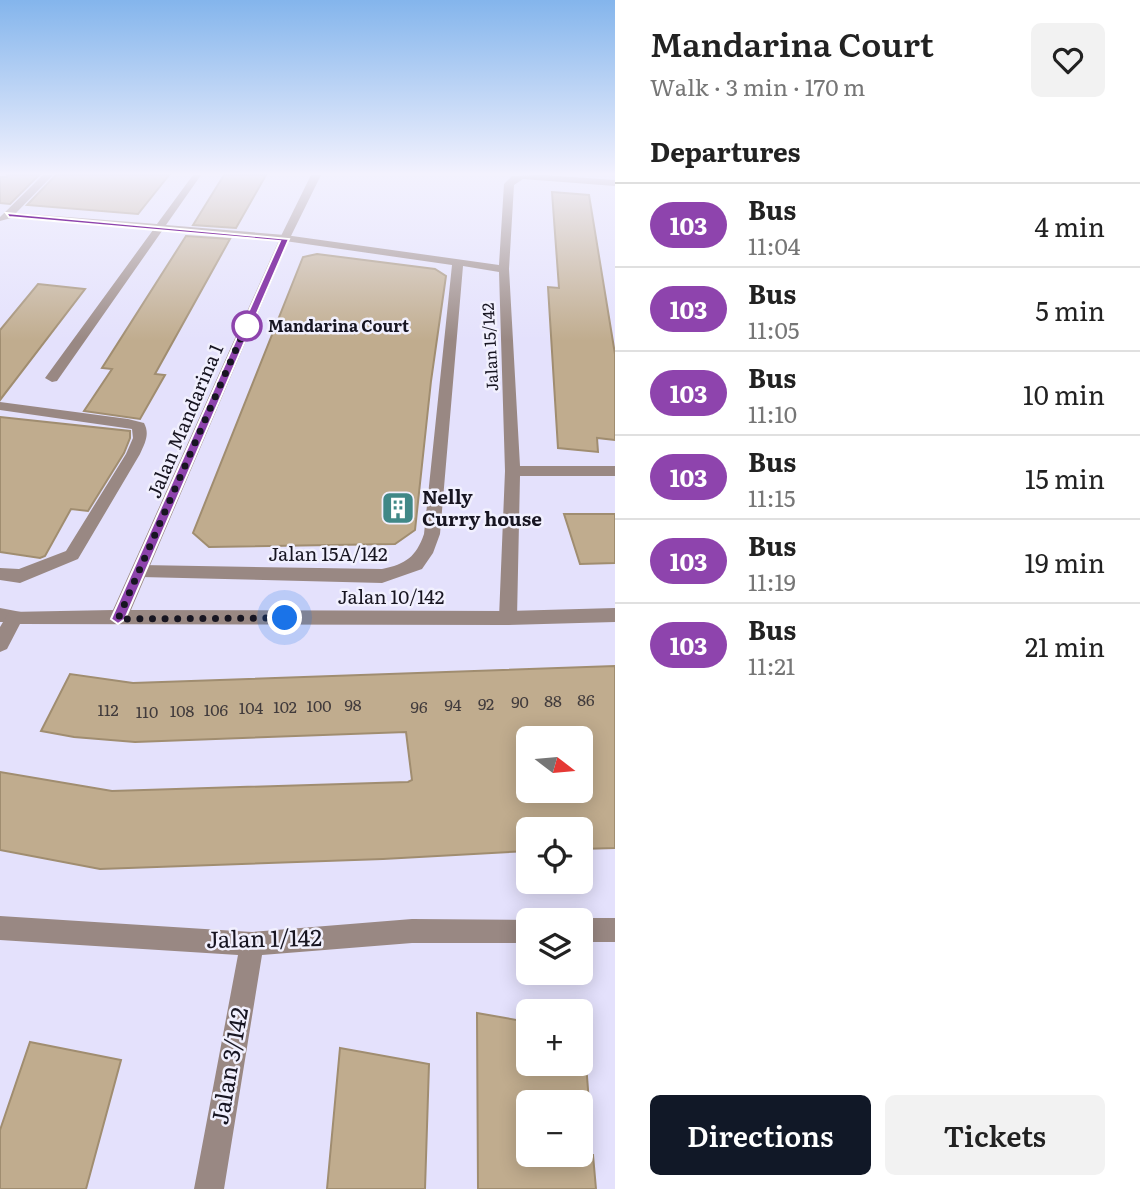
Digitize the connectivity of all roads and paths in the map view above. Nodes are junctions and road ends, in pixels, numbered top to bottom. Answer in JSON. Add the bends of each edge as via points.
{"nodes":[{"id":1,"x":157,"y":230,"type":"edge"},
{"id":2,"x":196,"y":230,"type":"edge"},
{"id":3,"x":289,"y":230,"type":"edge"},
{"id":4,"x":506,"y":230,"type":"edge"},
{"id":5,"x":285,"y":239,"type":"junction"},
{"id":6,"x":458,"y":264,"type":"junction"},
{"id":7,"x":504,"y":269,"type":"junction"},
{"id":8,"x":52,"y":378,"type":"dead end"},
{"id":9,"x":0,"y":406,"type":"edge"},
{"id":10,"x":513,"y":471,"type":"junction"},
{"id":11,"x":615,"y":471,"type":"edge"},
{"id":12,"x":141,"y":571,"type":"junction"},
{"id":13,"x":0,"y":574,"type":"edge"},
{"id":14,"x":615,"y":615,"type":"edge"},
{"id":15,"x":7,"y":616,"type":"edge"},
{"id":16,"x":508,"y":618,"type":"junction"},
{"id":17,"x":118,"y":619,"type":"junction"},
{"id":18,"x":0,"y":644,"type":"edge"},
{"id":19,"x":0,"y":928,"type":"edge"},
{"id":20,"x":593,"y":930,"type":"edge"},
{"id":21,"x":615,"y":930,"type":"edge"},
{"id":22,"x":516,"y":931,"type":"edge"},
{"id":23,"x":252,"y":944,"type":"junction"},
{"id":24,"x":209,"y":1189,"type":"edge"}],
"edges":[{"from":1,"to":8,"type":"street"},
{"from":2,"to":5,"type":"street"},
{"from":3,"to":5,"type":"street","name":"Jalan Mandarina 1"},
{"from":4,"to":7,"type":"street","name":"Jalan 15/142"},
{"from":5,"to":6,"type":"street"},
{"from":5,"to":12,"type":"street","name":"Jalan Mandarina 1"},
{"from":6,"to":7,"type":"street"},
{"from":6,"to":12,"type":"street","name":"Jalan 15A/142","via":[[432,534],[426,556],[409,570],[382,576]]},
{"from":7,"to":10,"type":"street","name":"Jalan 15/142"},
{"from":9,"to":13,"type":"street","via":[[128,423],[139,426],[140,438],[72,555],[20,576]]},
{"from":10,"to":11,"type":"street"},
{"from":10,"to":16,"type":"street","name":"Jalan 15/142"},
{"from":12,"to":17,"type":"street","name":"Jalan Mandarina 1"},
{"from":14,"to":16,"type":"street","name":"Jalan 10/142"},
{"from":15,"to":17,"type":"street","name":"Jalan 10/142"},
{"from":15,"to":18,"type":"street"},
{"from":16,"to":17,"type":"street","name":"Jalan 10/142"},
{"from":19,"to":23,"type":"street","name":"Jalan 1/142"},
{"from":20,"to":21,"type":"street"},
{"from":22,"to":23,"type":"street","name":"Jalan 1/142","via":[[412,931]]},
{"from":23,"to":24,"type":"street","name":"Jalan 3/142"}]}
